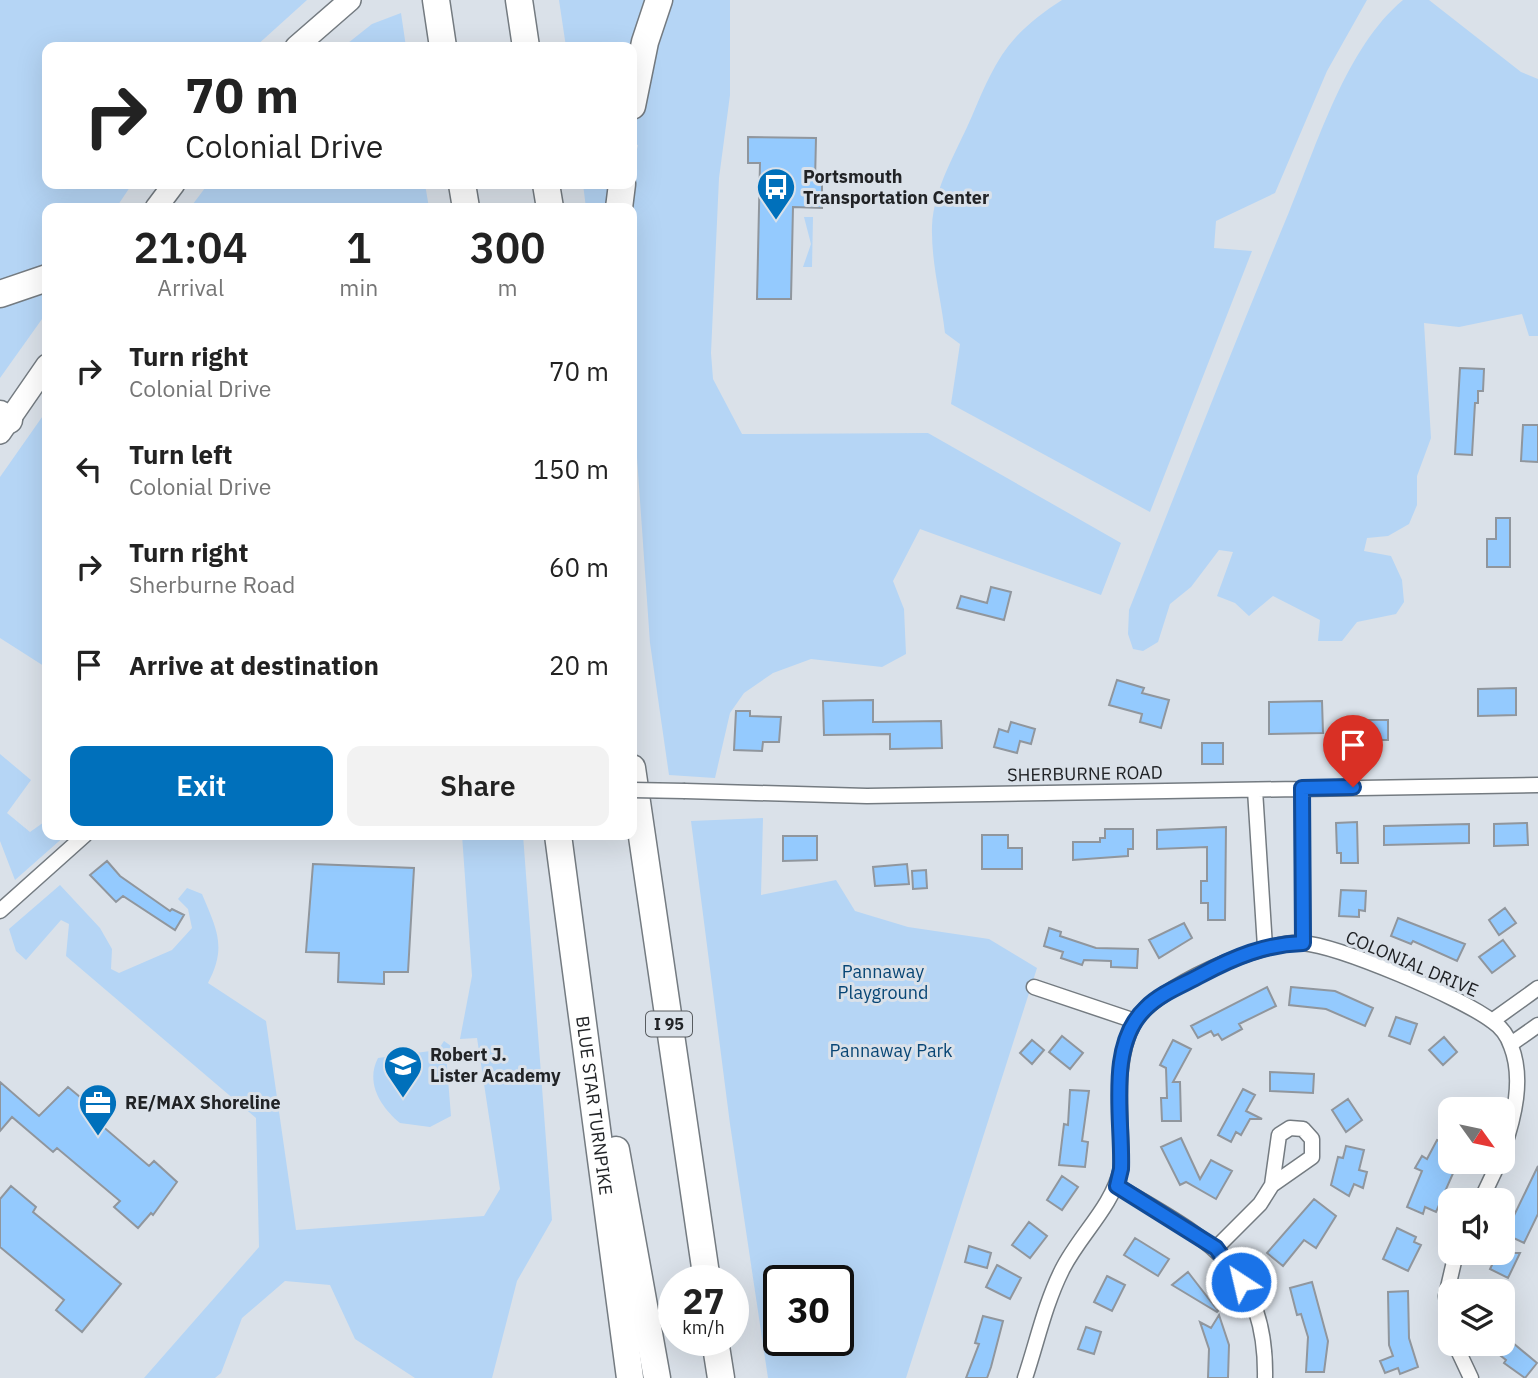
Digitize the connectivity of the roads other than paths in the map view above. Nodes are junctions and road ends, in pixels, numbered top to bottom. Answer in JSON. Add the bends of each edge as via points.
{"nodes":[{"id":1,"x":351,"y":0,"type":"edge"},
{"id":2,"x":436,"y":0,"type":"edge"},
{"id":3,"x":519,"y":0,"type":"edge"},
{"id":4,"x":659,"y":0,"type":"edge"},
{"id":5,"x":302,"y":42,"type":"edge"},
{"id":6,"x":442,"y":42,"type":"edge"},
{"id":7,"x":525,"y":42,"type":"edge"},
{"id":8,"x":637,"y":81,"type":"edge"},
{"id":9,"x":42,"y":280,"type":"edge"},
{"id":10,"x":0,"y":295,"type":"edge"},
{"id":11,"x":42,"y":371,"type":"edge"},
{"id":12,"x":3,"y":422,"type":"edge"},
{"id":13,"x":1538,"y":785,"type":"edge"},
{"id":14,"x":1302,"y":788,"type":"junction"},
{"id":15,"x":637,"y":790,"type":"edge"},
{"id":16,"x":1255,"y":790,"type":"junction"},
{"id":17,"x":637,"y":802,"type":"edge"},
{"id":18,"x":79,"y":840,"type":"edge"},
{"id":19,"x":559,"y":840,"type":"edge"},
{"id":20,"x":0,"y":911,"type":"edge"},
{"id":21,"x":1303,"y":943,"type":"junction"},
{"id":22,"x":1265,"y":947,"type":"junction"},
{"id":23,"x":579,"y":987,"type":"junction"},
{"id":24,"x":1034,"y":987,"type":"dead end"},
{"id":25,"x":1538,"y":988,"type":"edge"},
{"id":26,"x":1492,"y":1020,"type":"junction"},
{"id":27,"x":1135,"y":1021,"type":"junction"},
{"id":28,"x":1538,"y":1026,"type":"edge"},
{"id":29,"x":1511,"y":1044,"type":"junction"},
{"id":30,"x":1516,"y":1105,"type":"edge"},
{"id":31,"x":1272,"y":1185,"type":"dead end"},
{"id":32,"x":1117,"y":1186,"type":"junction"},
{"id":33,"x":1216,"y":1248,"type":"junction"},
{"id":34,"x":705,"y":1265,"type":"edge"},
{"id":35,"x":718,"y":1356,"type":"edge"},
{"id":36,"x":1461,"y":1356,"type":"edge"},
{"id":37,"x":630,"y":1378,"type":"edge"},
{"id":38,"x":657,"y":1378,"type":"edge"},
{"id":39,"x":721,"y":1378,"type":"edge"},
{"id":40,"x":1026,"y":1378,"type":"edge"},
{"id":41,"x":1265,"y":1378,"type":"edge"},
{"id":42,"x":1471,"y":1378,"type":"edge"}],
"edges":[{"from":1,"to":5,"type":"main road"},
{"from":2,"to":6,"type":"highway"},
{"from":3,"to":7,"type":"highway"},
{"from":4,"to":8,"type":"highway"},
{"from":9,"to":10,"type":"highway"},
{"from":11,"to":12,"type":"main road"},
{"from":13,"to":14,"type":"street","name":"SHERBURNE ROAD"},
{"from":14,"to":16,"type":"street","name":"SHERBURNE ROAD"},
{"from":14,"to":21,"type":"street"},
{"from":15,"to":16,"type":"street","name":"SHERBURNE ROAD","bridge":true,"via":[[880,796]]},
{"from":16,"to":22,"type":"street"},
{"from":17,"to":34,"type":"highway","number":"I 95"},
{"from":18,"to":20,"type":"street"},
{"from":19,"to":23,"type":"highway","name":"BLUE STAR TURNPIKE"},
{"from":21,"to":22,"type":"street","name":"COLONIAL DRIVE"},
{"from":21,"to":26,"type":"street","name":"COLONIAL DRIVE","via":[[1436,990]]},
{"from":22,"to":27,"type":"street","name":"COLONIAL DRIVE","via":[[1158,999]]},
{"from":23,"to":37,"type":"highway","name":"BLUE STAR TURNPIKE"},
{"from":23,"to":38,"type":"highway","via":[[628,1203]]},
{"from":24,"to":27,"type":"street"},
{"from":25,"to":26,"type":"street"},
{"from":26,"to":29,"type":"street","name":"COLONIAL DRIVE"},
{"from":27,"to":32,"type":"street","name":"COLONIAL DRIVE","via":[[1122,1055]]},
{"from":28,"to":29,"type":"street"},
{"from":29,"to":30,"type":"street","name":"COLONIAL DRIVE"},
{"from":31,"to":33,"type":"street","via":[[1260,1205]]},
{"from":32,"to":33,"type":"street"},
{"from":32,"to":40,"type":"street","name":"COLONIAL DRIVE","via":[[1062,1269]]},
{"from":33,"to":41,"type":"street","via":[[1241,1282],[1260,1321]]},
{"from":35,"to":39,"type":"highway"},
{"from":36,"to":42,"type":"street"}]}
